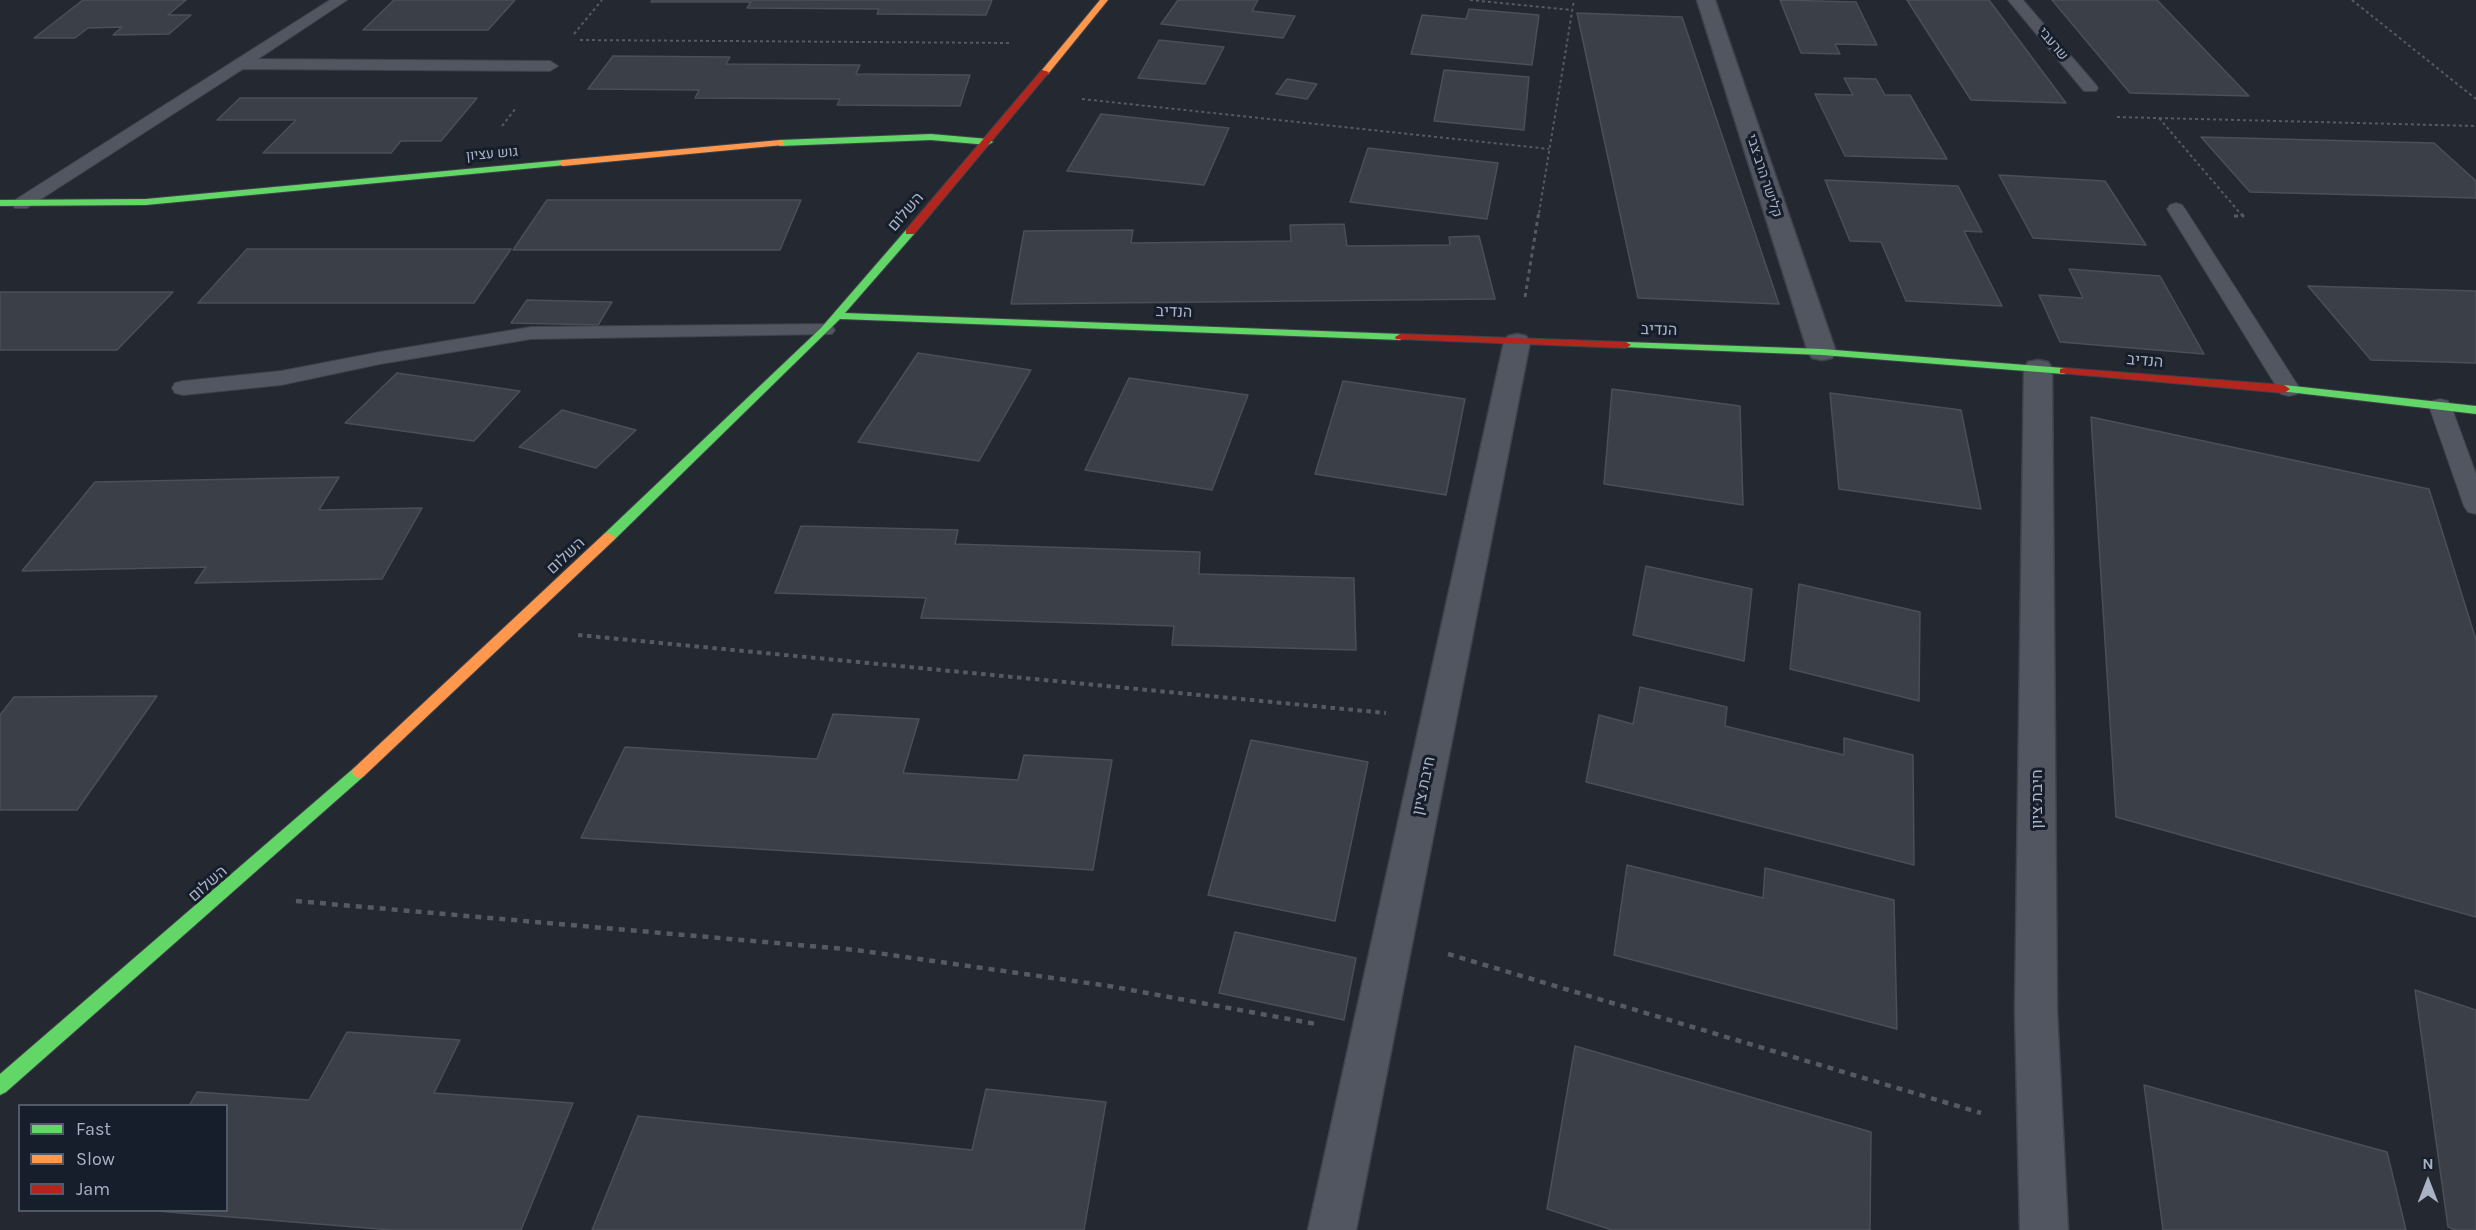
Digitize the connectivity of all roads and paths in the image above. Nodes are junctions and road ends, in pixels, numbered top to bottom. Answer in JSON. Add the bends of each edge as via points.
{"nodes":[{"id":1,"x":340,"y":0,"type":"edge"},
{"id":2,"x":1104,"y":0,"type":"edge"},
{"id":3,"x":1470,"y":0,"type":"edge"},
{"id":4,"x":1574,"y":0,"type":"edge"},
{"id":5,"x":1706,"y":0,"type":"edge"},
{"id":6,"x":2015,"y":0,"type":"edge"},
{"id":7,"x":2352,"y":0,"type":"edge"},
{"id":8,"x":1572,"y":10,"type":"junction"},
{"id":9,"x":570,"y":40,"type":"dead end"},
{"id":10,"x":1070,"y":44,"type":"junction"},
{"id":11,"x":240,"y":64,"type":"junction"},
{"id":12,"x":550,"y":66,"type":"dead end"},
{"id":13,"x":2090,"y":88,"type":"joint"},
{"id":14,"x":1028,"y":93,"type":"junction"},
{"id":15,"x":2476,"y":99,"type":"edge"},
{"id":16,"x":2476,"y":126,"type":"edge"},
{"id":17,"x":988,"y":142,"type":"junction"},
{"id":18,"x":1549,"y":149,"type":"junction"},
{"id":19,"x":0,"y":203,"type":"edge"},
{"id":20,"x":21,"y":204,"type":"junction"},
{"id":21,"x":2176,"y":209,"type":"dead end"},
{"id":22,"x":832,"y":323,"type":"junction"},
{"id":23,"x":1517,"y":342,"type":"junction"},
{"id":24,"x":1822,"y":352,"type":"junction"},
{"id":25,"x":2038,"y":368,"type":"junction"},
{"id":26,"x":183,"y":388,"type":"dead end"},
{"id":27,"x":2289,"y":389,"type":"junction"},
{"id":28,"x":2440,"y":406,"type":"junction"},
{"id":29,"x":2476,"y":410,"type":"edge"},
{"id":30,"x":2476,"y":506,"type":"edge"},
{"id":31,"x":512,"y":629,"type":"junction"},
{"id":32,"x":1439,"y":718,"type":"junction"},
{"id":33,"x":221,"y":894,"type":"junction"},
{"id":34,"x":1392,"y":937,"type":"junction"},
{"id":35,"x":1373,"y":1034,"type":"junction"},
{"id":36,"x":0,"y":1086,"type":"edge"},
{"id":37,"x":2040,"y":1131,"type":"junction"},
{"id":38,"x":1332,"y":1230,"type":"edge"},
{"id":39,"x":2044,"y":1230,"type":"edge"}],
"edges":[{"from":1,"to":11,"type":"lane"},
{"from":2,"to":10,"type":"street","name":"השלום"},
{"from":3,"to":8,"type":"path"},
{"from":4,"to":8,"type":"path"},
{"from":5,"to":24,"type":"street","name":"קלישר הרב צבי"},
{"from":6,"to":13,"type":"lane","name":"שרעבי"},
{"from":7,"to":15,"type":"path"},
{"from":8,"to":18,"type":"path"},
{"from":9,"to":10,"type":"path"},
{"from":10,"to":14,"type":"street","name":"השלום"},
{"from":11,"to":12,"type":"lane"},
{"from":11,"to":20,"type":"lane"},
{"from":13,"to":16,"type":"path","via":[[2111,117]]},
{"from":14,"to":17,"type":"street","name":"השלום"},
{"from":14,"to":18,"type":"path"},
{"from":17,"to":20,"type":"street","name":"גוש עציון","via":[[931,137],[794,142],[146,202]]},
{"from":17,"to":22,"type":"street","name":"השלום"},
{"from":18,"to":23,"type":"path"},
{"from":19,"to":20,"type":"street","name":"גוש עציון"},
{"from":21,"to":27,"type":"lane"},
{"from":22,"to":23,"type":"street","name":"הנדיב"},
{"from":22,"to":26,"type":"lane","via":[[531,333],[281,378]]},
{"from":22,"to":31,"type":"street","name":"השלום"},
{"from":23,"to":24,"type":"street","name":"הנדיב"},
{"from":23,"to":32,"type":"street","name":"חיבת ציון"},
{"from":24,"to":25,"type":"street","name":"הנדיב"},
{"from":25,"to":27,"type":"street","name":"הנדיב"},
{"from":25,"to":37,"type":"street","name":"חיבת ציון","via":[[2036,1011]]},
{"from":27,"to":28,"type":"street","name":"הנדיב"},
{"from":28,"to":29,"type":"street","name":"הנדיב"},
{"from":28,"to":30,"type":"lane"},
{"from":31,"to":32,"type":"path"},
{"from":31,"to":33,"type":"street","name":"השלום","via":[[364,768]]},
{"from":32,"to":34,"type":"street","name":"חיבת ציון"},
{"from":33,"to":35,"type":"path","via":[[856,950],[1109,986]]},
{"from":33,"to":36,"type":"street","name":"השלום"},
{"from":34,"to":35,"type":"street","name":"חיבת ציון"},
{"from":34,"to":37,"type":"path"},
{"from":35,"to":38,"type":"street","name":"חיבת ציון"},
{"from":37,"to":39,"type":"street","name":"חיבת ציון"}]}
